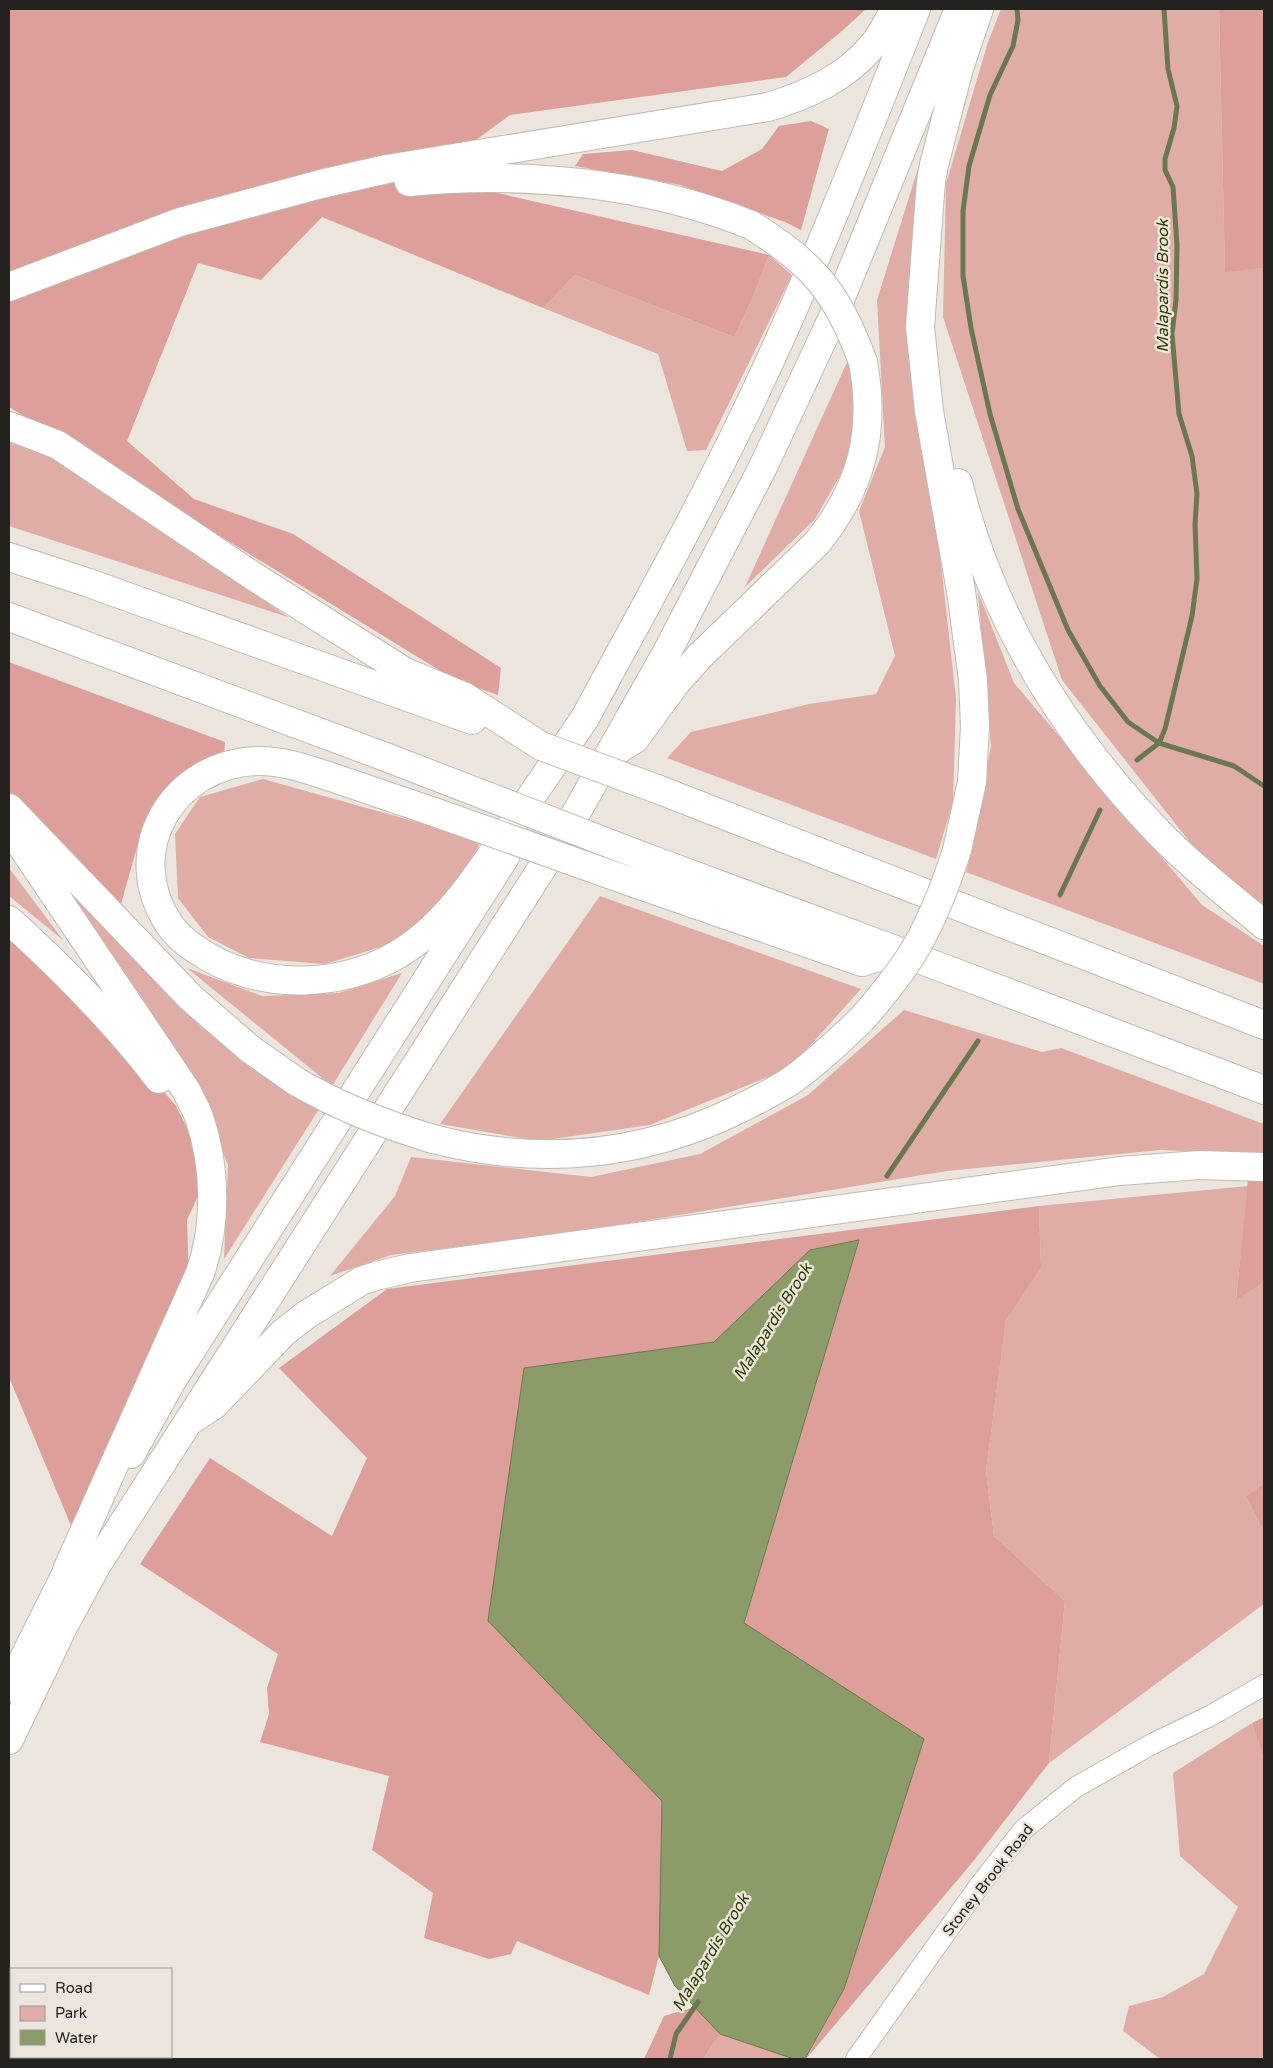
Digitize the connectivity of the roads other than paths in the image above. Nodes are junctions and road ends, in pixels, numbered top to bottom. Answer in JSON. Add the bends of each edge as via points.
{"nodes":[{"id":1,"x":895,"y":9,"type":"edge"},
{"id":2,"x":916,"y":9,"type":"edge"},
{"id":3,"x":959,"y":9,"type":"edge"},
{"id":4,"x":980,"y":9,"type":"edge"},
{"id":5,"x":259,"y":200,"type":"junction"},
{"id":6,"x":924,"y":279,"type":"junction"},
{"id":7,"x":9,"y":287,"type":"edge"},
{"id":8,"x":9,"y":426,"type":"edge"},
{"id":9,"x":9,"y":557,"type":"edge"},
{"id":10,"x":9,"y":617,"type":"edge"},
{"id":11,"x":585,"y":718,"type":"junction"},
{"id":12,"x":541,"y":746,"type":"junction"},
{"id":13,"x":611,"y":754,"type":"junction"},
{"id":14,"x":9,"y":808,"type":"edge"},
{"id":15,"x":9,"y":828,"type":"edge"},
{"id":16,"x":9,"y":920,"type":"edge"},
{"id":17,"x":1264,"y":925,"type":"edge"},
{"id":18,"x":898,"y":951,"type":"junction"},
{"id":19,"x":1264,"y":1025,"type":"edge"},
{"id":20,"x":1264,"y":1090,"type":"edge"},
{"id":21,"x":1264,"y":1167,"type":"edge"},
{"id":22,"x":211,"y":1188,"type":"junction"},
{"id":23,"x":188,"y":1422,"type":"junction"},
{"id":24,"x":67,"y":1570,"type":"junction"},
{"id":25,"x":1264,"y":1685,"type":"edge"},
{"id":26,"x":9,"y":1688,"type":"edge"},
{"id":27,"x":9,"y":1740,"type":"edge"},
{"id":28,"x":856,"y":2059,"type":"edge"}],
"edges":[{"from":1,"to":5,"type":"main road","via":[[874,44],[859,60],[822,87],[790,101],[387,169]]},
{"from":2,"to":11,"type":"main road","via":[[817,254],[754,394],[683,536]]},
{"from":3,"to":13,"type":"main road","via":[[846,289],[802,385],[689,611]]},
{"from":4,"to":6,"type":"main road","via":[[959,68],[934,165]]},
{"from":5,"to":7,"type":"main road","via":[[180,222]]},
{"from":5,"to":13,"type":"main road","bridge":true,"via":[[436,180],[534,179],[591,185],[675,200],[717,211],[750,225],[798,257],[833,296],[852,330],[867,385],[869,419],[866,441],[846,501],[817,543],[675,684],[635,739]]},
{"from":6,"to":14,"type":"main road","bridge":true,"via":[[920,327],[929,411],[961,591],[973,680],[972,782],[957,850],[940,899],[909,959],[884,994],[828,1052],[762,1098],[713,1122],[647,1144],[606,1151],[520,1154],[466,1148],[398,1129],[326,1099],[250,1049],[191,998]]},
{"from":6,"to":17,"type":"main road","via":[[935,381],[965,509],[1000,605],[1026,656],[1048,696],[1121,792],[1163,837]]},
{"from":8,"to":12,"type":"main road","via":[[58,445],[253,576],[405,672],[465,697]]},
{"from":9,"to":12,"type":"main road","via":[[412,697]]},
{"from":10,"to":18,"type":"main road","bridge":true},
{"from":11,"to":18,"type":"main road","bridge":true,"via":[[483,868],[462,895],[412,945],[373,967],[340,977],[310,980],[278,979],[235,970],[186,943],[170,927],[155,896],[151,873],[154,841],[164,814],[184,788],[221,767],[260,761],[289,764],[434,812],[637,884],[862,962]]},
{"from":11,"to":24,"type":"main road","via":[[511,847],[171,1382]]},
{"from":12,"to":19,"type":"main road","bridge":true},
{"from":13,"to":23,"type":"main road","via":[[567,829]]},
{"from":15,"to":22,"type":"main road","via":[[186,1090],[199,1116],[205,1138]]},
{"from":16,"to":22,"type":"main road","via":[[84,991],[162,1083],[185,1115],[196,1138]]},
{"from":18,"to":20,"type":"main road"},
{"from":21,"to":23,"type":"main road","via":[[1199,1165],[1120,1171],[410,1268],[376,1276],[306,1314],[283,1333],[214,1405]]},
{"from":22,"to":24,"type":"main road","via":[[211,1229],[200,1273]]},
{"from":23,"to":27,"type":"main road","via":[[96,1566]]},
{"from":24,"to":26,"type":"main road"},
{"from":25,"to":28,"type":"street","name":"Stoney Brook Road","via":[[1076,1787],[1024,1829],[979,1886]]}]}
